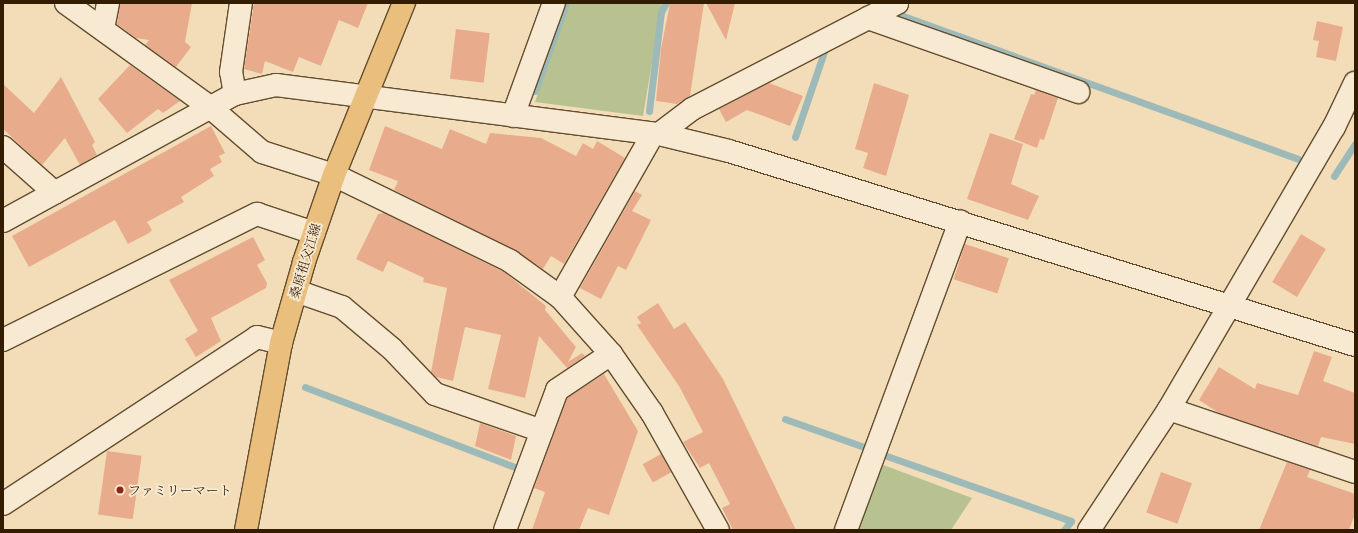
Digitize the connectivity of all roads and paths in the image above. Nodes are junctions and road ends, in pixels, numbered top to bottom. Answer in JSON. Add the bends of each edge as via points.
{"nodes":[{"id":1,"x":66,"y":3,"type":"edge"},
{"id":2,"x":108,"y":3,"type":"edge"},
{"id":3,"x":241,"y":3,"type":"edge"},
{"id":4,"x":404,"y":3,"type":"edge"},
{"id":5,"x":554,"y":3,"type":"edge"},
{"id":6,"x":897,"y":3,"type":"edge"},
{"id":7,"x":868,"y":18,"type":"junction"},
{"id":8,"x":103,"y":29,"type":"junction"},
{"id":9,"x":1355,"y":83,"type":"edge"},
{"id":10,"x":1078,"y":92,"type":"dead end"},
{"id":11,"x":235,"y":94,"type":"junction"},
{"id":12,"x":366,"y":98,"type":"junction"},
{"id":13,"x":211,"y":108,"type":"junction"},
{"id":14,"x":513,"y":116,"type":"junction"},
{"id":15,"x":656,"y":134,"type":"junction"},
{"id":16,"x":3,"y":147,"type":"edge"},
{"id":17,"x":334,"y":175,"type":"junction"},
{"id":18,"x":55,"y":193,"type":"junction"},
{"id":19,"x":3,"y":221,"type":"edge"},
{"id":20,"x":960,"y":221,"type":"junction"},
{"id":21,"x":314,"y":233,"type":"junction"},
{"id":22,"x":296,"y":291,"type":"junction"},
{"id":23,"x":560,"y":297,"type":"junction"},
{"id":24,"x":1230,"y":304,"type":"junction"},
{"id":25,"x":3,"y":340,"type":"edge"},
{"id":26,"x":281,"y":343,"type":"junction"},
{"id":27,"x":1355,"y":345,"type":"edge"},
{"id":28,"x":611,"y":354,"type":"junction"},
{"id":29,"x":1168,"y":409,"type":"junction"},
{"id":30,"x":542,"y":431,"type":"junction"},
{"id":31,"x":1355,"y":472,"type":"edge"},
{"id":32,"x":3,"y":504,"type":"edge"},
{"id":33,"x":246,"y":530,"type":"edge"},
{"id":34,"x":505,"y":530,"type":"edge"},
{"id":35,"x":718,"y":530,"type":"edge"},
{"id":36,"x":846,"y":530,"type":"edge"},
{"id":37,"x":1089,"y":530,"type":"edge"}],
"edges":[{"from":1,"to":8,"type":"street"},
{"from":2,"to":8,"type":"street"},
{"from":3,"to":11,"type":"street","via":[[231,72]]},
{"from":4,"to":12,"type":"main road","name":"桑原祖父江線"},
{"from":5,"to":14,"type":"street"},
{"from":6,"to":7,"type":"street"},
{"from":7,"to":10,"type":"street"},
{"from":7,"to":15,"type":"street","via":[[692,109]]},
{"from":8,"to":13,"type":"street"},
{"from":9,"to":24,"type":"street","via":[[1334,127]]},
{"from":11,"to":12,"type":"street","via":[[276,84]]},
{"from":11,"to":13,"type":"street"},
{"from":12,"to":14,"type":"street"},
{"from":12,"to":17,"type":"main road","name":"桑原祖父江線"},
{"from":13,"to":17,"type":"street","via":[[262,152]]},
{"from":13,"to":18,"type":"street"},
{"from":14,"to":15,"type":"street"},
{"from":15,"to":20,"type":"street","via":[[729,151]]},
{"from":15,"to":23,"type":"street"},
{"from":16,"to":18,"type":"street"},
{"from":17,"to":21,"type":"main road","name":"桑原祖父江線"},
{"from":17,"to":23,"type":"street","via":[[510,261]]},
{"from":18,"to":19,"type":"street"},
{"from":20,"to":24,"type":"street"},
{"from":20,"to":36,"type":"street"},
{"from":21,"to":22,"type":"main road","name":"桑原祖父江線"},
{"from":21,"to":25,"type":"street","via":[[257,214]]},
{"from":22,"to":26,"type":"main road","name":"桑原祖父江線"},
{"from":22,"to":30,"type":"street","via":[[342,307],[392,349],[435,394]]},
{"from":23,"to":28,"type":"street"},
{"from":24,"to":27,"type":"street"},
{"from":24,"to":29,"type":"street"},
{"from":26,"to":32,"type":"street","via":[[257,337]]},
{"from":26,"to":33,"type":"main road","name":"桑原祖父江線"},
{"from":28,"to":30,"type":"street","via":[[557,390]]},
{"from":28,"to":35,"type":"street","via":[[652,413]]},
{"from":29,"to":31,"type":"street"},
{"from":29,"to":37,"type":"street"},
{"from":30,"to":34,"type":"street"}]}
